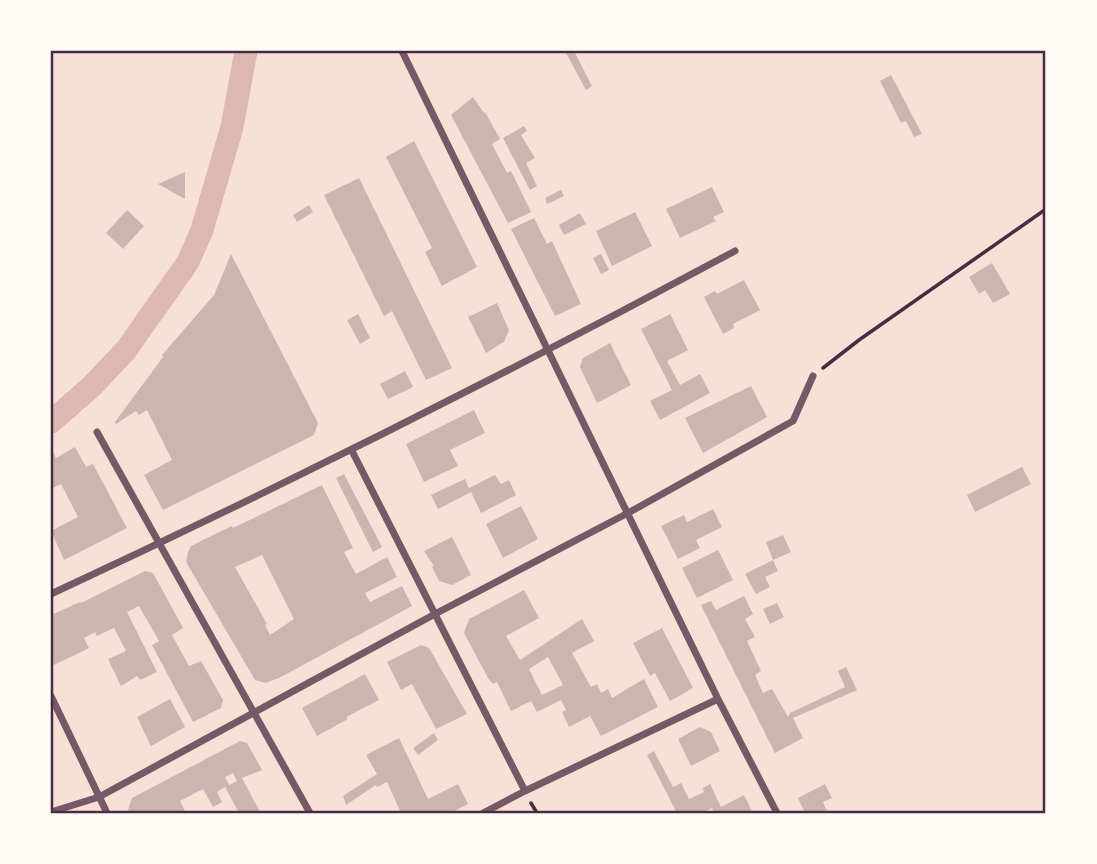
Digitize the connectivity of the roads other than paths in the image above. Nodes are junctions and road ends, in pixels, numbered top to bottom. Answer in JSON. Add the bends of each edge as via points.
{"nodes":[{"id":1,"x":402,"y":51,"type":"edge"},
{"id":2,"x":735,"y":251,"type":"dead end"},
{"id":3,"x":549,"y":351,"type":"junction"},
{"id":4,"x":813,"y":376,"type":"road end"},
{"id":5,"x":97,"y":432,"type":"dead end"},
{"id":6,"x":352,"y":451,"type":"junction"},
{"id":7,"x":628,"y":513,"type":"junction"},
{"id":8,"x":159,"y":543,"type":"junction"},
{"id":9,"x":51,"y":594,"type":"edge"},
{"id":10,"x":435,"y":614,"type":"junction"},
{"id":11,"x":51,"y":696,"type":"edge"},
{"id":12,"x":718,"y":699,"type":"junction"},
{"id":13,"x":254,"y":713,"type":"junction"},
{"id":14,"x":525,"y":791,"type":"junction"},
{"id":15,"x":99,"y":797,"type":"junction"},
{"id":16,"x":51,"y":812,"type":"edge"},
{"id":17,"x":107,"y":813,"type":"edge"},
{"id":18,"x":310,"y":813,"type":"edge"},
{"id":19,"x":483,"y":813,"type":"edge"},
{"id":20,"x":777,"y":813,"type":"edge"}],
"edges":[{"from":1,"to":3,"type":"street"},
{"from":2,"to":3,"type":"street"},
{"from":3,"to":6,"type":"street"},
{"from":3,"to":7,"type":"street"},
{"from":4,"to":7,"type":"street","via":[[793,421]]},
{"from":5,"to":8,"type":"street"},
{"from":6,"to":8,"type":"street"},
{"from":6,"to":10,"type":"street"},
{"from":7,"to":10,"type":"street"},
{"from":7,"to":12,"type":"street"},
{"from":8,"to":9,"type":"street"},
{"from":8,"to":13,"type":"street"},
{"from":10,"to":13,"type":"street"},
{"from":10,"to":14,"type":"street"},
{"from":11,"to":15,"type":"street"},
{"from":12,"to":14,"type":"street"},
{"from":12,"to":20,"type":"street"},
{"from":13,"to":15,"type":"street"},
{"from":13,"to":18,"type":"street"},
{"from":14,"to":19,"type":"street"},
{"from":15,"to":16,"type":"street"},
{"from":15,"to":17,"type":"street"}]}
